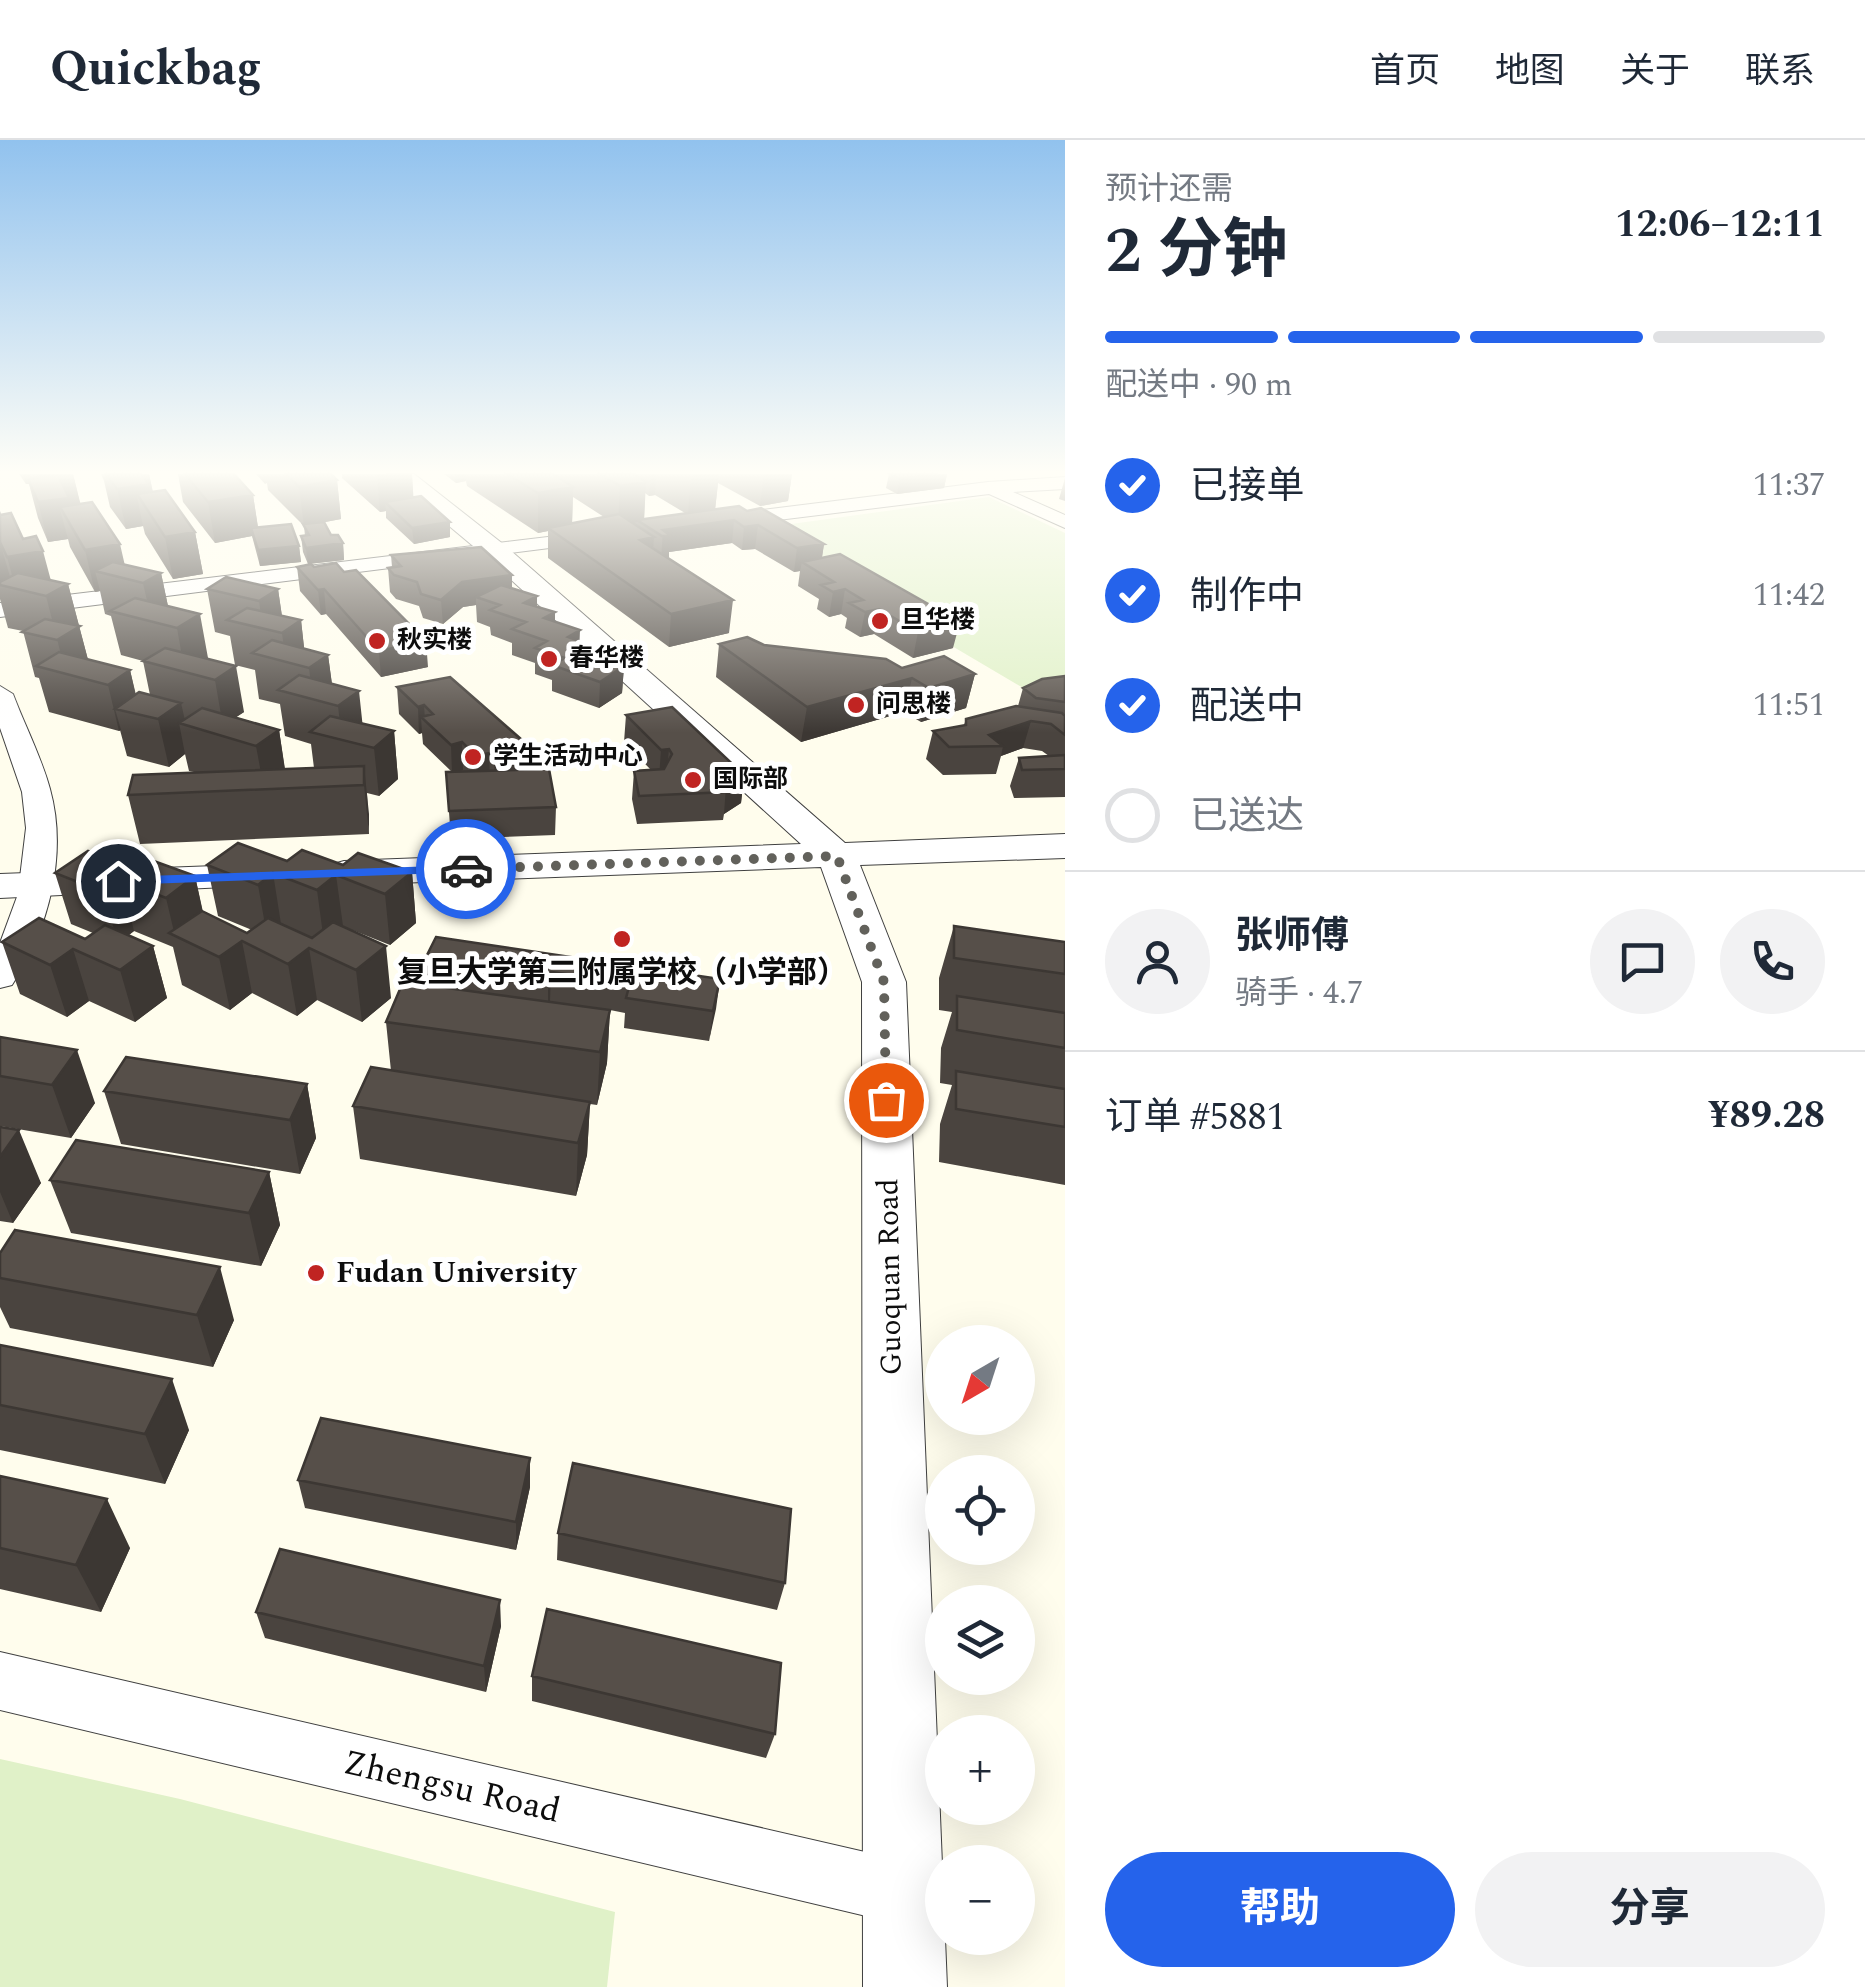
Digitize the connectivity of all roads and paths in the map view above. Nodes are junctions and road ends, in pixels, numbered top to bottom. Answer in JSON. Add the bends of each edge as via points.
{"nodes":[{"id":1,"x":410,"y":560,"type":"edge"},
{"id":2,"x":505,"y":560,"type":"edge"},
{"id":3,"x":0,"y":610,"type":"edge"},
{"id":4,"x":0,"y":694,"type":"edge"},
{"id":5,"x":1065,"y":846,"type":"edge"},
{"id":6,"x":837,"y":856,"type":"junction"},
{"id":7,"x":19,"y":885,"type":"edge"},
{"id":8,"x":0,"y":977,"type":"edge"},
{"id":9,"x":0,"y":1682,"type":"edge"},
{"id":10,"x":904,"y":1893,"type":"junction"},
{"id":11,"x":905,"y":1987,"type":"edge"}],
"edges":[{"from":1,"to":3,"type":"street"},
{"from":2,"to":6,"type":"street","name":"Guoquan Road"},
{"from":4,"to":7,"type":"street","via":[[39,805]]},
{"from":5,"to":6,"type":"street"},
{"from":6,"to":7,"type":"street"},
{"from":6,"to":10,"type":"street","name":"Guoquan Road","via":[[884,982]]},
{"from":7,"to":8,"type":"street","via":[[19,944]]},
{"from":9,"to":10,"type":"street","name":"Zhengsu Road"},
{"from":10,"to":11,"type":"street","name":"Guoquan Road"}]}
